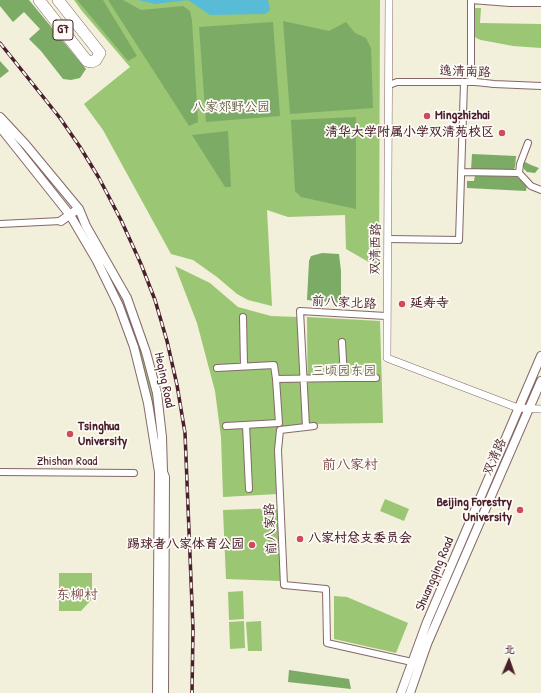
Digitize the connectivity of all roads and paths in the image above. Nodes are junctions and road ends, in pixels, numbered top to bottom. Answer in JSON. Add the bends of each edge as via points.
{"nodes":[{"id":1,"x":39,"y":0,"type":"edge"},
{"id":2,"x":58,"y":0,"type":"edge"},
{"id":3,"x":389,"y":0,"type":"edge"},
{"id":4,"x":471,"y":0,"type":"edge"},
{"id":5,"x":541,"y":3,"type":"edge"},
{"id":6,"x":476,"y":82,"type":"junction"},
{"id":7,"x":464,"y":83,"type":"junction"},
{"id":8,"x":389,"y":85,"type":"junction"},
{"id":9,"x":541,"y":86,"type":"edge"},
{"id":10,"x":0,"y":117,"type":"edge"},
{"id":11,"x":0,"y":127,"type":"edge"},
{"id":12,"x":528,"y":143,"type":"dead end"},
{"id":13,"x":461,"y":172,"type":"junction"},
{"id":14,"x":519,"y":173,"type":"junction"},
{"id":15,"x":541,"y":190,"type":"edge"},
{"id":16,"x":79,"y":209,"type":"junction"},
{"id":17,"x":70,"y":215,"type":"junction"},
{"id":18,"x":61,"y":221,"type":"joint"},
{"id":19,"x":0,"y":224,"type":"edge"},
{"id":20,"x":388,"y":239,"type":"junction"},
{"id":21,"x":386,"y":316,"type":"junction"},
{"id":22,"x":242,"y":317,"type":"dead end"},
{"id":23,"x":342,"y":342,"type":"dead end"},
{"id":24,"x":541,"y":356,"type":"edge"},
{"id":25,"x":244,"y":366,"type":"junction"},
{"id":26,"x":217,"y":368,"type":"dead end"},
{"id":27,"x":303,"y":378,"type":"junction"},
{"id":28,"x":344,"y":378,"type":"junction"},
{"id":29,"x":376,"y":378,"type":"dead end"},
{"id":30,"x":276,"y":379,"type":"junction"},
{"id":31,"x":541,"y":381,"type":"edge"},
{"id":32,"x":518,"y":408,"type":"junction"},
{"id":33,"x":529,"y":409,"type":"junction"},
{"id":34,"x":541,"y":409,"type":"edge"},
{"id":35,"x":246,"y":425,"type":"junction"},
{"id":36,"x":226,"y":426,"type":"dead end"},
{"id":37,"x":314,"y":426,"type":"dead end"},
{"id":38,"x":306,"y":427,"type":"junction"},
{"id":39,"x":0,"y":472,"type":"edge"},
{"id":40,"x":134,"y":473,"type":"dead end"},
{"id":41,"x":249,"y":489,"type":"dead end"},
{"id":42,"x":412,"y":662,"type":"junction"},
{"id":43,"x":157,"y":693,"type":"edge"},
{"id":44,"x":164,"y":693,"type":"edge"},
{"id":45,"x":402,"y":693,"type":"edge"},
{"id":46,"x":410,"y":693,"type":"edge"}],
"edges":[{"from":1,"to":2,"type":"highway","number":"G7","via":[[87,61],[96,60],[100,53]]},
{"from":3,"to":8,"type":"street","name":"双清西路"},
{"from":4,"to":5,"type":"street"},
{"from":4,"to":6,"type":"street","via":[[471,77]]},
{"from":6,"to":7,"type":"street","name":"逸清南路"},
{"from":6,"to":9,"type":"street","name":"逸清南路"},
{"from":7,"to":8,"type":"street","name":"逸清南路","via":[[397,82]]},
{"from":7,"to":13,"type":"street"},
{"from":8,"to":20,"type":"street","name":"双清西路"},
{"from":10,"to":16,"type":"main road","name":"Heqing Road"},
{"from":11,"to":17,"type":"main road","name":"Heqing Road"},
{"from":12,"to":14,"type":"street"},
{"from":13,"to":14,"type":"street"},
{"from":13,"to":20,"type":"street","via":[[459,240]]},
{"from":14,"to":15,"type":"street","via":[[531,186]]},
{"from":16,"to":17,"type":"main road"},
{"from":16,"to":44,"type":"main road","name":"Heqing Road","via":[[127,298],[157,393],[165,477]]},
{"from":17,"to":18,"type":"main road"},
{"from":17,"to":43,"type":"main road","name":"Heqing Road","via":[[119,306],[134,347],[148,403],[159,472]]},
{"from":18,"to":19,"type":"street"},
{"from":20,"to":21,"type":"street","name":"双清西路"},
{"from":21,"to":27,"type":"street","name":"前八家北路","via":[[300,311]]},
{"from":21,"to":32,"type":"street","name":"双清西路","via":[[387,358]]},
{"from":22,"to":25,"type":"street"},
{"from":23,"to":28,"type":"street"},
{"from":24,"to":32,"type":"main road","name":"Shuangqing Road"},
{"from":25,"to":26,"type":"street"},
{"from":25,"to":30,"type":"street","via":[[274,365]]},
{"from":27,"to":28,"type":"street"},
{"from":27,"to":30,"type":"street"},
{"from":27,"to":38,"type":"street"},
{"from":28,"to":29,"type":"street"},
{"from":30,"to":35,"type":"street","via":[[279,422]]},
{"from":31,"to":33,"type":"main road"},
{"from":32,"to":33,"type":"street"},
{"from":32,"to":42,"type":"main road","name":"Shuangqing Road"},
{"from":33,"to":34,"type":"street"},
{"from":33,"to":46,"type":"main road","name":"双清路","via":[[427,644]]},
{"from":35,"to":36,"type":"street"},
{"from":35,"to":41,"type":"street"},
{"from":37,"to":38,"type":"street"},
{"from":38,"to":42,"type":"street","name":"前八家路","via":[[280,430],[278,450],[284,585],[326,589],[327,643]]},
{"from":39,"to":40,"type":"street","name":"Zhishan Road"},
{"from":42,"to":45,"type":"main road","name":"Shuangqing Road"}]}
